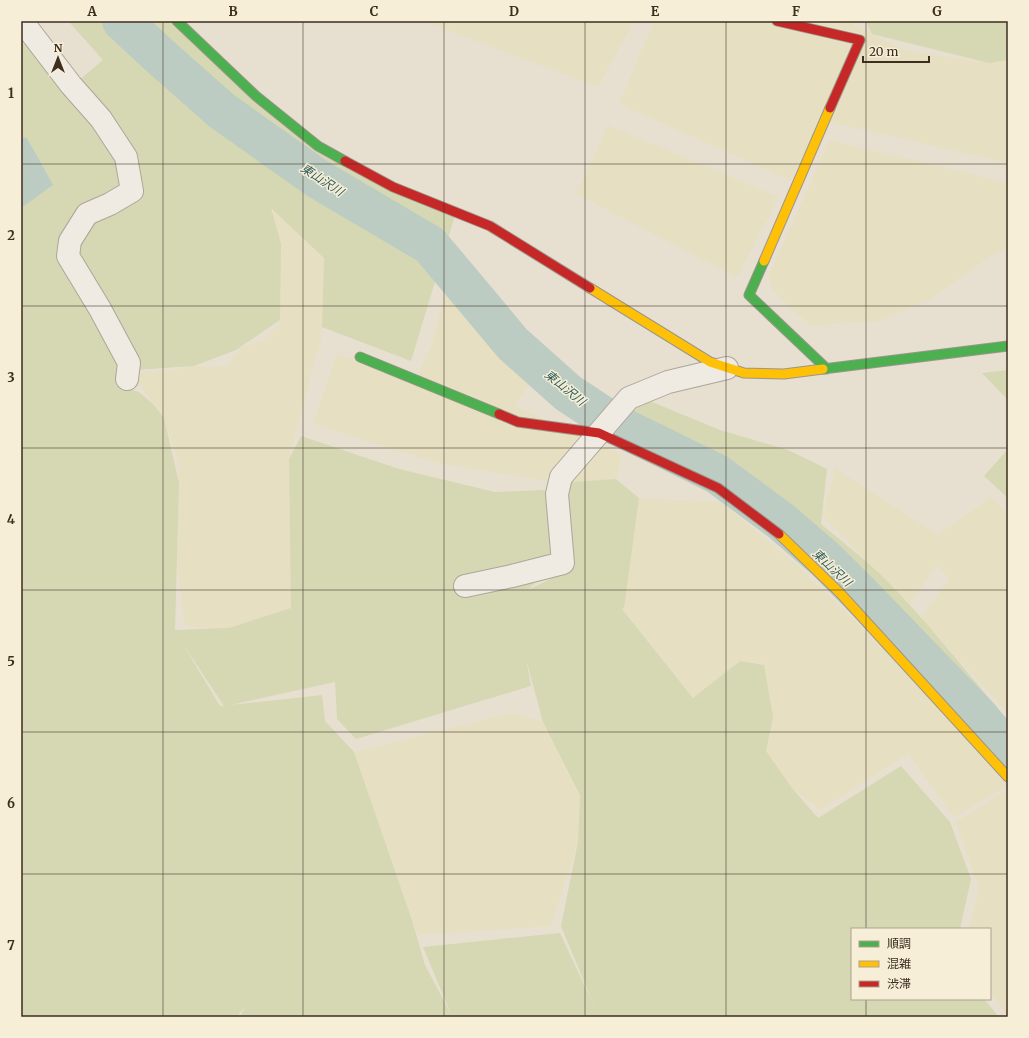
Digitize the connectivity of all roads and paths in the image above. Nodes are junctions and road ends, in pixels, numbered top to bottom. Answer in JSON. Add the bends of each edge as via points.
{"nodes":[{"id":1,"x":22,"y":21,"type":"edge"},
{"id":2,"x":177,"y":21,"type":"edge"},
{"id":3,"x":777,"y":21,"type":"edge"},
{"id":4,"x":1008,"y":346,"type":"edge"},
{"id":5,"x":360,"y":357,"type":"dead end"},
{"id":6,"x":727,"y":368,"type":"junction"},
{"id":7,"x":827,"y":369,"type":"junction"},
{"id":8,"x":127,"y":379,"type":"dead end"},
{"id":9,"x":602,"y":430,"type":"junction"},
{"id":10,"x":465,"y":586,"type":"dead end"},
{"id":11,"x":1008,"y":777,"type":"edge"}],
"edges":[{"from":1,"to":8,"type":"street","via":[[71,85],[101,119],[126,157],[132,191],[87,214],[70,240],[68,256],[129,363]]},
{"from":2,"to":6,"type":"street","via":[[256,96],[318,146],[393,187],[490,226],[710,362]]},
{"from":3,"to":7,"type":"street","via":[[860,40],[749,295]]},
{"from":4,"to":7,"type":"street"},
{"from":5,"to":9,"type":"street","via":[[518,422]]},
{"from":6,"to":7,"type":"street","via":[[744,373],[784,374]]},
{"from":6,"to":9,"type":"street","via":[[668,382],[629,398]]},
{"from":9,"to":10,"type":"street","via":[[561,477],[556,494],[563,563]]},
{"from":9,"to":11,"type":"street","via":[[718,488],[785,539],[840,593]]}]}
